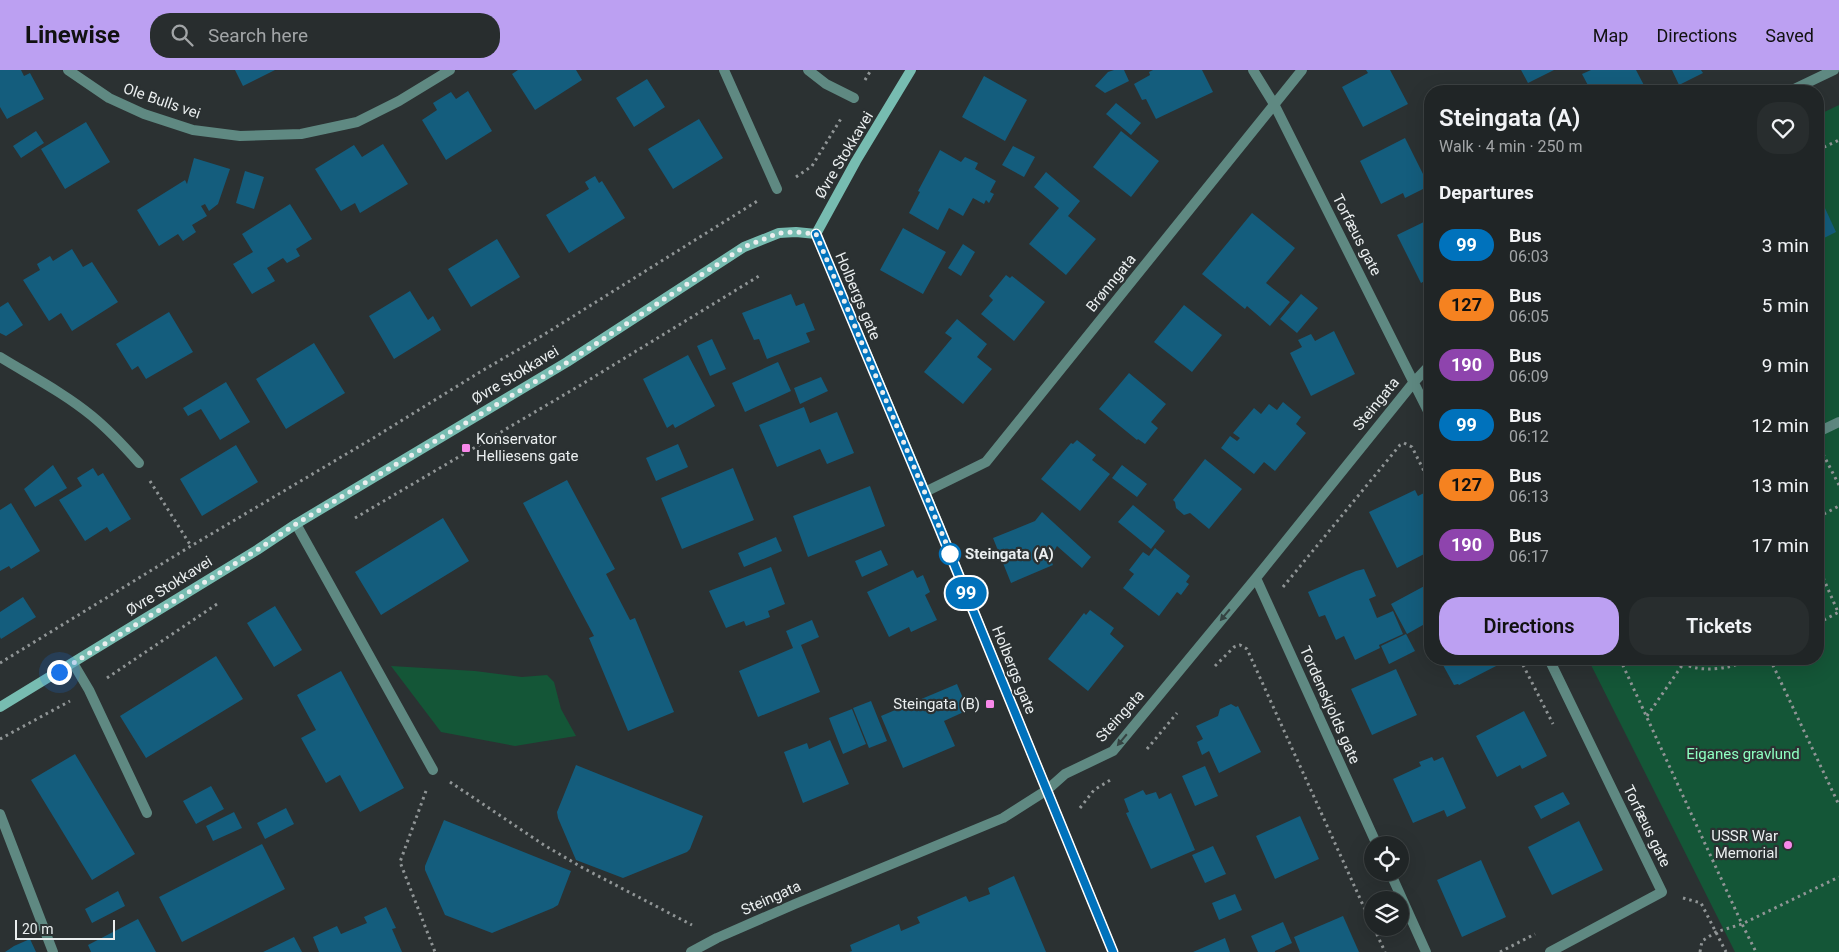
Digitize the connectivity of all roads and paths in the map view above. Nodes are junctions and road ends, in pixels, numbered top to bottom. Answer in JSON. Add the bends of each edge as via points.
{"nodes":[{"id":1,"x":68,"y":70,"type":"edge"},
{"id":2,"x":450,"y":70,"type":"edge"},
{"id":3,"x":724,"y":70,"type":"edge"},
{"id":4,"x":808,"y":70,"type":"edge"},
{"id":5,"x":871,"y":70,"type":"edge"},
{"id":6,"x":911,"y":70,"type":"edge"},
{"id":7,"x":1253,"y":70,"type":"edge"},
{"id":8,"x":1302,"y":70,"type":"edge"},
{"id":9,"x":1834,"y":70,"type":"edge"},
{"id":10,"x":1803,"y":85,"type":"edge"},
{"id":11,"x":854,"y":98,"type":"junction"},
{"id":12,"x":1274,"y":104,"type":"junction"},
{"id":13,"x":1839,"y":140,"type":"edge"},
{"id":14,"x":1824,"y":147,"type":"edge"},
{"id":15,"x":777,"y":189,"type":"junction"},
{"id":16,"x":816,"y":234,"type":"junction"},
{"id":17,"x":760,"y":276,"type":"dead end"},
{"id":18,"x":0,"y":357,"type":"edge"},
{"id":19,"x":1424,"y":371,"type":"edge"},
{"id":20,"x":1414,"y":382,"type":"junction"},
{"id":21,"x":1424,"y":403,"type":"edge"},
{"id":22,"x":1839,"y":422,"type":"edge"},
{"id":23,"x":1824,"y":429,"type":"edge"},
{"id":24,"x":1824,"y":455,"type":"edge"},
{"id":25,"x":139,"y":463,"type":"joint"},
{"id":26,"x":1424,"y":470,"type":"edge"},
{"id":27,"x":1839,"y":484,"type":"edge"},
{"id":28,"x":925,"y":492,"type":"junction"},
{"id":29,"x":1839,"y":506,"type":"edge"},
{"id":30,"x":1824,"y":514,"type":"edge"},
{"id":31,"x":351,"y":520,"type":"dead end"},
{"id":32,"x":296,"y":524,"type":"junction"},
{"id":33,"x":191,"y":546,"type":"junction"},
{"id":34,"x":1256,"y":578,"type":"junction"},
{"id":35,"x":1824,"y":580,"type":"edge"},
{"id":36,"x":1282,"y":589,"type":"dead end"},
{"id":37,"x":221,"y":601,"type":"dead end"},
{"id":38,"x":1838,"y":612,"type":"edge"},
{"id":39,"x":1824,"y":620,"type":"edge"},
{"id":40,"x":73,"y":662,"type":"junction"},
{"id":41,"x":0,"y":663,"type":"edge"},
{"id":42,"x":1523,"y":665,"type":"edge"},
{"id":43,"x":1552,"y":665,"type":"edge"},
{"id":44,"x":1623,"y":665,"type":"edge"},
{"id":45,"x":1682,"y":665,"type":"edge"},
{"id":46,"x":1688,"y":665,"type":"edge"},
{"id":47,"x":1734,"y":665,"type":"edge"},
{"id":48,"x":1773,"y":665,"type":"edge"},
{"id":49,"x":1213,"y":668,"type":"dead end"},
{"id":50,"x":89,"y":690,"type":"junction"},
{"id":51,"x":0,"y":707,"type":"edge"},
{"id":52,"x":1182,"y":707,"type":"dead end"},
{"id":53,"x":1646,"y":716,"type":"junction"},
{"id":54,"x":1556,"y":730,"type":"dead end"},
{"id":55,"x":0,"y":738,"type":"edge"},
{"id":56,"x":1144,"y":752,"type":"dead end"},
{"id":57,"x":433,"y":770,"type":"junction"},
{"id":58,"x":1116,"y":776,"type":"dead end"},
{"id":59,"x":1047,"y":790,"type":"junction"},
{"id":60,"x":1839,"y":805,"type":"edge"},
{"id":61,"x":1080,"y":808,"type":"dead end"},
{"id":62,"x":147,"y":813,"type":"dead end"},
{"id":63,"x":0,"y":814,"type":"edge"},
{"id":64,"x":1373,"y":836,"type":"edge"},
{"id":65,"x":1839,"y":878,"type":"edge"},
{"id":66,"x":1394,"y":881,"type":"edge"},
{"id":67,"x":1662,"y":892,"type":"junction"},
{"id":68,"x":1364,"y":906,"type":"edge"},
{"id":69,"x":1742,"y":924,"type":"junction"},
{"id":70,"x":1542,"y":931,"type":"dead end"},
{"id":71,"x":1716,"y":932,"type":"junction"},
{"id":72,"x":1378,"y":936,"type":"edge"},
{"id":73,"x":717,"y":938,"type":"junction"},
{"id":74,"x":53,"y":952,"type":"edge"},
{"id":75,"x":435,"y":952,"type":"edge"},
{"id":76,"x":691,"y":952,"type":"edge"},
{"id":77,"x":1113,"y":952,"type":"edge"},
{"id":78,"x":1385,"y":952,"type":"edge"},
{"id":79,"x":1426,"y":952,"type":"edge"},
{"id":80,"x":1500,"y":952,"type":"edge"},
{"id":81,"x":1550,"y":952,"type":"edge"},
{"id":82,"x":1700,"y":952,"type":"edge"},
{"id":83,"x":1726,"y":952,"type":"edge"},
{"id":84,"x":1756,"y":952,"type":"edge"}],
"edges":[{"from":1,"to":2,"type":"street","name":"Ole Bulls vei","via":[[109,98],[144,114],[194,130],[240,136],[301,134],[357,122]]},
{"from":3,"to":15,"type":"street"},
{"from":4,"to":11,"type":"street","via":[[826,84]]},
{"from":5,"to":11,"type":"path"},
{"from":6,"to":16,"type":"main road","name":"Øvre Stokkavei"},
{"from":7,"to":12,"type":"street","name":"Torfæus gate"},
{"from":8,"to":12,"type":"street","name":"Brønngata"},
{"from":9,"to":10,"type":"street"},
{"from":11,"to":15,"type":"path","via":[[812,166]]},
{"from":12,"to":20,"type":"street","name":"Torfæus gate"},
{"from":12,"to":28,"type":"street","name":"Brønngata","via":[[986,462]]},
{"from":13,"to":14,"type":"path"},
{"from":15,"to":33,"type":"path","via":[[540,337]]},
{"from":16,"to":28,"type":"main road","name":"Holbergs gate"},
{"from":16,"to":32,"type":"main road","name":"Øvre Stokkavei","via":[[779,233],[744,247],[568,362]]},
{"from":17,"to":31,"type":"path"},
{"from":18,"to":25,"type":"street","via":[[91,416]]},
{"from":19,"to":20,"type":"street","name":"Steingata"},
{"from":20,"to":21,"type":"street","name":"Torfæus gate"},
{"from":20,"to":34,"type":"street","name":"Steingata"},
{"from":22,"to":23,"type":"street"},
{"from":24,"to":27,"type":"path"},
{"from":25,"to":33,"type":"path"},
{"from":26,"to":36,"type":"path","via":[[1412,447],[1404,443],[1400,445]]},
{"from":28,"to":59,"type":"main road","name":"Holbergs gate"},
{"from":29,"to":30,"type":"path"},
{"from":32,"to":40,"type":"main road","name":"Øvre Stokkavei"},
{"from":32,"to":57,"type":"street"},
{"from":33,"to":41,"type":"path"},
{"from":34,"to":59,"type":"street","name":"Steingata","one_way":true,"via":[[1113,751],[1064,774]]},
{"from":34,"to":64,"type":"street","name":"Tordenskjolds gate"},
{"from":35,"to":38,"type":"path"},
{"from":37,"to":50,"type":"path"},
{"from":38,"to":39,"type":"path"},
{"from":40,"to":50,"type":"street"},
{"from":40,"to":51,"type":"main road","name":"Øvre Stokkavei"},
{"from":42,"to":54,"type":"path"},
{"from":43,"to":67,"type":"street","name":"Torfæus gate"},
{"from":44,"to":53,"type":"path"},
{"from":45,"to":53,"type":"path"},
{"from":46,"to":47,"type":"path","via":[[1706,669]]},
{"from":48,"to":60,"type":"path"},
{"from":49,"to":68,"type":"path","via":[[1234,647],[1240,645],[1247,649]]},
{"from":50,"to":55,"type":"path"},
{"from":50,"to":62,"type":"street"},
{"from":52,"to":56,"type":"path"},
{"from":53,"to":69,"type":"path"},
{"from":57,"to":73,"type":"path","via":[[544,845]]},
{"from":57,"to":75,"type":"path","via":[[400,862]]},
{"from":58,"to":61,"type":"path","via":[[1094,790]]},
{"from":59,"to":73,"type":"street","name":"Steingata","via":[[1003,818]]},
{"from":59,"to":77,"type":"main road","name":"Holbergs gate"},
{"from":63,"to":74,"type":"street"},
{"from":65,"to":69,"type":"path"},
{"from":66,"to":79,"type":"street"},
{"from":67,"to":71,"type":"path","via":[[1701,903]]},
{"from":67,"to":81,"type":"street","name":"Torfæus gate"},
{"from":69,"to":71,"type":"path"},
{"from":69,"to":84,"type":"path"},
{"from":70,"to":80,"type":"path"},
{"from":71,"to":82,"type":"path","via":[[1702,941]]},
{"from":71,"to":83,"type":"path"},
{"from":72,"to":78,"type":"path"},
{"from":73,"to":76,"type":"street","name":"Steingata"}]}
